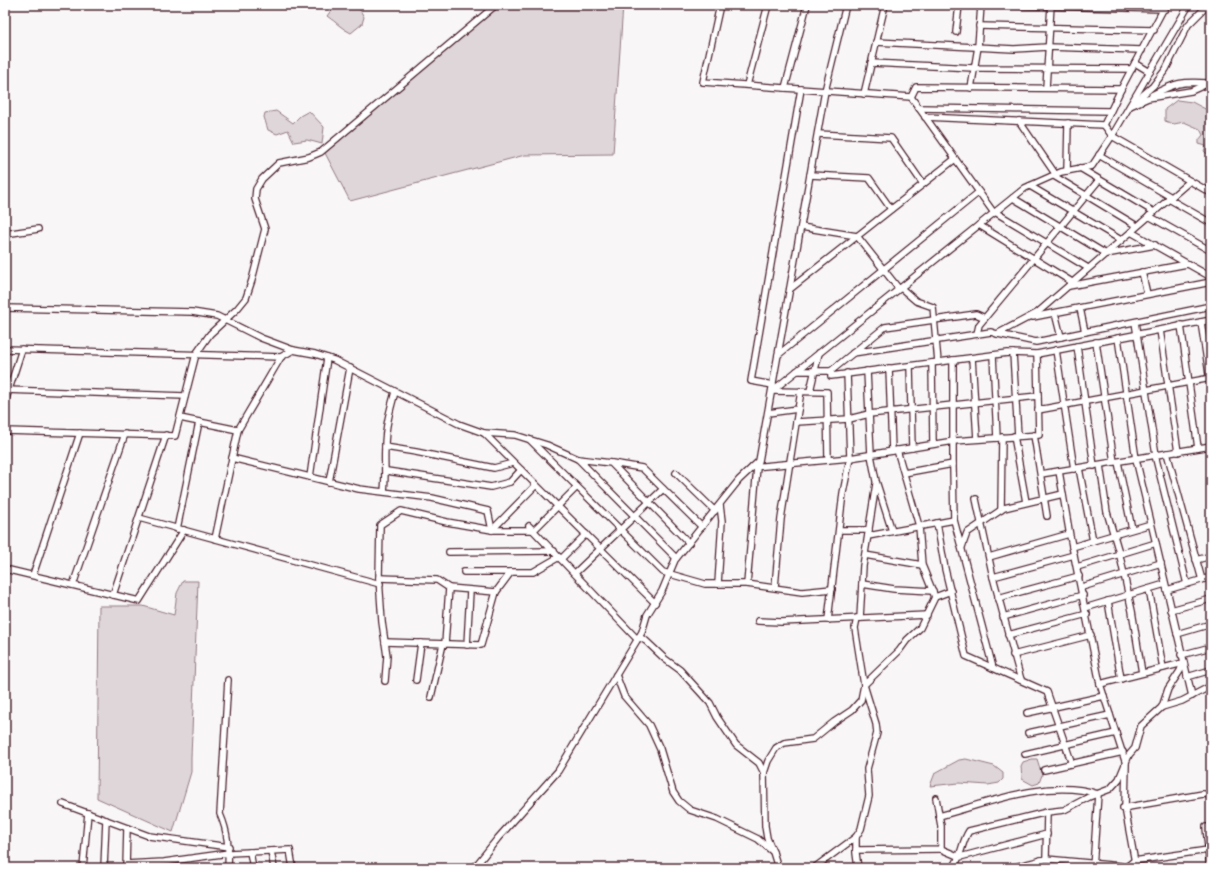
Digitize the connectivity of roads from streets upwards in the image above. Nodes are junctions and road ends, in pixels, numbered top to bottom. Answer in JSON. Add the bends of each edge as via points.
{"nodes":[{"id":1,"x":496,"y":5,"type":"edge"},
{"id":2,"x":720,"y":5,"type":"edge"},
{"id":3,"x":768,"y":5,"type":"edge"},
{"id":4,"x":807,"y":5,"type":"edge"},
{"id":5,"x":846,"y":5,"type":"edge"},
{"id":6,"x":885,"y":5,"type":"edge"},
{"id":7,"x":959,"y":5,"type":"edge"},
{"id":8,"x":981,"y":5,"type":"edge"},
{"id":9,"x":1000,"y":5,"type":"edge"},
{"id":10,"x":1189,"y":5,"type":"edge"},
{"id":11,"x":1210,"y":5,"type":"edge"},
{"id":12,"x":1051,"y":6,"type":"edge"},
{"id":13,"x":1165,"y":7,"type":"edge"},
{"id":14,"x":979,"y":26,"type":"junction"},
{"id":15,"x":1050,"y":28,"type":"junction"},
{"id":16,"x":1154,"y":30,"type":"junction"},
{"id":17,"x":956,"y":32,"type":"dead end"},
{"id":18,"x":876,"y":42,"type":"junction"},
{"id":19,"x":978,"y":47,"type":"junction"},
{"id":20,"x":1048,"y":47,"type":"junction"},
{"id":21,"x":1142,"y":50,"type":"junction"},
{"id":22,"x":872,"y":63,"type":"junction"},
{"id":23,"x":1135,"y":63,"type":"junction"},
{"id":24,"x":974,"y":68,"type":"junction"},
{"id":25,"x":1047,"y":68,"type":"junction"},
{"id":26,"x":1132,"y":69,"type":"junction"},
{"id":27,"x":1150,"y":72,"type":"junction"},
{"id":28,"x":1211,"y":83,"type":"edge"},
{"id":29,"x":747,"y":85,"type":"junction"},
{"id":30,"x":785,"y":88,"type":"junction"},
{"id":31,"x":971,"y":88,"type":"junction"},
{"id":32,"x":1046,"y":88,"type":"junction"},
{"id":33,"x":801,"y":89,"type":"junction"},
{"id":34,"x":1121,"y":89,"type":"junction"},
{"id":35,"x":825,"y":91,"type":"junction"},
{"id":36,"x":864,"y":94,"type":"junction"},
{"id":37,"x":911,"y":97,"type":"junction"},
{"id":38,"x":1148,"y":98,"type":"junction"},
{"id":39,"x":1130,"y":106,"type":"junction"},
{"id":40,"x":919,"y":108,"type":"junction"},
{"id":41,"x":1110,"y":111,"type":"junction"},
{"id":42,"x":925,"y":117,"type":"junction"},
{"id":43,"x":1019,"y":121,"type":"junction"},
{"id":44,"x":1068,"y":123,"type":"junction"},
{"id":45,"x":1104,"y":125,"type":"junction"},
{"id":46,"x":818,"y":134,"type":"junction"},
{"id":47,"x":1112,"y":136,"type":"junction"},
{"id":48,"x":1099,"y":155,"type":"junction"},
{"id":49,"x":955,"y":159,"type":"junction"},
{"id":50,"x":1080,"y":168,"type":"junction"},
{"id":51,"x":1067,"y":171,"type":"junction"},
{"id":52,"x":810,"y":175,"type":"junction"},
{"id":53,"x":1055,"y":175,"type":"junction"},
{"id":54,"x":1099,"y":180,"type":"junction"},
{"id":55,"x":1190,"y":181,"type":"junction"},
{"id":56,"x":923,"y":184,"type":"junction"},
{"id":57,"x":1030,"y":186,"type":"junction"},
{"id":58,"x":979,"y":192,"type":"junction"},
{"id":59,"x":1211,"y":193,"type":"edge"},
{"id":60,"x":1086,"y":195,"type":"junction"},
{"id":61,"x":1012,"y":198,"type":"junction"},
{"id":62,"x":1170,"y":198,"type":"junction"},
{"id":63,"x":892,"y":209,"type":"junction"},
{"id":64,"x":1073,"y":212,"type":"junction"},
{"id":65,"x":1154,"y":212,"type":"junction"},
{"id":66,"x":995,"y":213,"type":"junction"},
{"id":67,"x":1149,"y":216,"type":"junction"},
{"id":68,"x":1211,"y":223,"type":"edge"},
{"id":69,"x":979,"y":225,"type":"junction"},
{"id":70,"x":1137,"y":226,"type":"junction"},
{"id":71,"x":801,"y":227,"type":"junction"},
{"id":72,"x":1060,"y":227,"type":"junction"},
{"id":73,"x":38,"y":229,"type":"dead end"},
{"id":74,"x":1131,"y":232,"type":"junction"},
{"id":75,"x":5,"y":234,"type":"edge"},
{"id":76,"x":857,"y":236,"type":"junction"},
{"id":77,"x":1121,"y":240,"type":"junction"},
{"id":78,"x":1047,"y":243,"type":"junction"},
{"id":79,"x":1155,"y":245,"type":"junction"},
{"id":80,"x":1211,"y":251,"type":"edge"},
{"id":81,"x":1106,"y":254,"type":"junction"},
{"id":82,"x":1034,"y":259,"type":"junction"},
{"id":83,"x":1187,"y":264,"type":"junction"},
{"id":84,"x":1088,"y":268,"type":"junction"},
{"id":85,"x":884,"y":270,"type":"junction"},
{"id":86,"x":1142,"y":272,"type":"junction"},
{"id":87,"x":1211,"y":277,"type":"edge"},
{"id":88,"x":1211,"y":282,"type":"edge"},
{"id":89,"x":1070,"y":284,"type":"junction"},
{"id":90,"x":900,"y":288,"type":"junction"},
{"id":91,"x":790,"y":289,"type":"junction"},
{"id":92,"x":1147,"y":294,"type":"junction"},
{"id":93,"x":1211,"y":306,"type":"edge"},
{"id":94,"x":5,"y":308,"type":"edge"},
{"id":95,"x":1080,"y":308,"type":"junction"},
{"id":96,"x":1055,"y":313,"type":"junction"},
{"id":97,"x":985,"y":318,"type":"junction"},
{"id":98,"x":1027,"y":318,"type":"junction"},
{"id":99,"x":225,"y":319,"type":"junction"},
{"id":100,"x":934,"y":320,"type":"junction"},
{"id":101,"x":1211,"y":320,"type":"edge"},
{"id":102,"x":1135,"y":322,"type":"junction"},
{"id":103,"x":1201,"y":322,"type":"junction"},
{"id":104,"x":1181,"y":326,"type":"junction"},
{"id":105,"x":1160,"y":330,"type":"junction"},
{"id":106,"x":1085,"y":332,"type":"junction"},
{"id":107,"x":977,"y":334,"type":"junction"},
{"id":108,"x":997,"y":334,"type":"junction"},
{"id":109,"x":1137,"y":334,"type":"junction"},
{"id":110,"x":1061,"y":337,"type":"junction"},
{"id":111,"x":1118,"y":338,"type":"junction"},
{"id":112,"x":937,"y":340,"type":"junction"},
{"id":113,"x":1096,"y":342,"type":"junction"},
{"id":114,"x":1077,"y":346,"type":"junction"},
{"id":115,"x":5,"y":349,"type":"edge"},
{"id":116,"x":22,"y":349,"type":"junction"},
{"id":117,"x":293,"y":350,"type":"junction"},
{"id":118,"x":1056,"y":350,"type":"junction"},
{"id":119,"x":819,"y":353,"type":"junction"},
{"id":120,"x":853,"y":353,"type":"junction"},
{"id":121,"x":1013,"y":353,"type":"junction"},
{"id":122,"x":196,"y":354,"type":"junction"},
{"id":123,"x":1037,"y":354,"type":"junction"},
{"id":124,"x":778,"y":355,"type":"junction"},
{"id":125,"x":993,"y":355,"type":"junction"},
{"id":126,"x":281,"y":357,"type":"junction"},
{"id":127,"x":327,"y":358,"type":"junction"},
{"id":128,"x":972,"y":358,"type":"junction"},
{"id":129,"x":953,"y":360,"type":"junction"},
{"id":130,"x":935,"y":362,"type":"junction"},
{"id":131,"x":910,"y":366,"type":"junction"},
{"id":132,"x":350,"y":368,"type":"junction"},
{"id":133,"x":889,"y":368,"type":"junction"},
{"id":134,"x":797,"y":371,"type":"junction"},
{"id":135,"x":814,"y":371,"type":"junction"},
{"id":136,"x":830,"y":371,"type":"junction"},
{"id":137,"x":867,"y":371,"type":"junction"},
{"id":138,"x":848,"y":373,"type":"junction"},
{"id":139,"x":1210,"y":378,"type":"edge"},
{"id":140,"x":1189,"y":382,"type":"junction"},
{"id":141,"x":1168,"y":387,"type":"junction"},
{"id":142,"x":1211,"y":387,"type":"edge"},
{"id":143,"x":772,"y":388,"type":"junction"},
{"id":144,"x":7,"y":390,"type":"edge"},
{"id":145,"x":1146,"y":390,"type":"junction"},
{"id":146,"x":801,"y":391,"type":"junction"},
{"id":147,"x":810,"y":391,"type":"junction"},
{"id":148,"x":395,"y":392,"type":"junction"},
{"id":149,"x":1126,"y":394,"type":"junction"},
{"id":150,"x":185,"y":396,"type":"junction"},
{"id":151,"x":1038,"y":396,"type":"junction"},
{"id":152,"x":1016,"y":398,"type":"junction"},
{"id":153,"x":1105,"y":398,"type":"junction"},
{"id":154,"x":995,"y":401,"type":"junction"},
{"id":155,"x":5,"y":402,"type":"edge"},
{"id":156,"x":1085,"y":402,"type":"junction"},
{"id":157,"x":975,"y":403,"type":"junction"},
{"id":158,"x":954,"y":405,"type":"junction"},
{"id":159,"x":1064,"y":406,"type":"junction"},
{"id":160,"x":932,"y":407,"type":"junction"},
{"id":161,"x":798,"y":409,"type":"junction"},
{"id":162,"x":911,"y":409,"type":"junction"},
{"id":163,"x":1038,"y":410,"type":"junction"},
{"id":164,"x":890,"y":412,"type":"junction"},
{"id":165,"x":768,"y":413,"type":"junction"},
{"id":166,"x":869,"y":414,"type":"junction"},
{"id":167,"x":180,"y":418,"type":"junction"},
{"id":168,"x":849,"y":419,"type":"junction"},
{"id":169,"x":827,"y":420,"type":"junction"},
{"id":170,"x":199,"y":422,"type":"junction"},
{"id":171,"x":796,"y":422,"type":"junction"},
{"id":172,"x":238,"y":430,"type":"junction"},
{"id":173,"x":5,"y":431,"type":"edge"},
{"id":174,"x":80,"y":433,"type":"junction"},
{"id":175,"x":484,"y":433,"type":"junction"},
{"id":176,"x":125,"y":434,"type":"junction"},
{"id":177,"x":166,"y":435,"type":"junction"},
{"id":178,"x":1034,"y":435,"type":"junction"},
{"id":179,"x":1016,"y":436,"type":"junction"},
{"id":180,"x":999,"y":437,"type":"junction"},
{"id":181,"x":977,"y":439,"type":"junction"},
{"id":182,"x":530,"y":440,"type":"junction"},
{"id":183,"x":954,"y":441,"type":"junction"},
{"id":184,"x":933,"y":444,"type":"junction"},
{"id":185,"x":1211,"y":446,"type":"edge"},
{"id":186,"x":385,"y":447,"type":"junction"},
{"id":187,"x":912,"y":448,"type":"junction"},
{"id":188,"x":1198,"y":448,"type":"junction"},
{"id":189,"x":894,"y":451,"type":"junction"},
{"id":190,"x":1178,"y":452,"type":"junction"},
{"id":191,"x":1167,"y":453,"type":"junction"},
{"id":192,"x":871,"y":455,"type":"junction"},
{"id":193,"x":1156,"y":455,"type":"junction"},
{"id":194,"x":232,"y":458,"type":"junction"},
{"id":195,"x":850,"y":458,"type":"junction"},
{"id":196,"x":1136,"y":458,"type":"junction"},
{"id":197,"x":578,"y":459,"type":"junction"},
{"id":198,"x":828,"y":460,"type":"junction"},
{"id":199,"x":1116,"y":462,"type":"junction"},
{"id":200,"x":513,"y":463,"type":"junction"},
{"id":201,"x":611,"y":463,"type":"junction"},
{"id":202,"x":789,"y":464,"type":"junction"},
{"id":203,"x":953,"y":464,"type":"junction"},
{"id":204,"x":1097,"y":465,"type":"junction"},
{"id":205,"x":755,"y":467,"type":"junction"},
{"id":206,"x":1076,"y":469,"type":"junction"},
{"id":207,"x":521,"y":470,"type":"junction"},
{"id":208,"x":386,"y":471,"type":"junction"},
{"id":209,"x":1059,"y":471,"type":"junction"},
{"id":210,"x":676,"y":473,"type":"dead end"},
{"id":211,"x":904,"y":473,"type":"junction"},
{"id":212,"x":1041,"y":474,"type":"junction"},
{"id":213,"x":310,"y":477,"type":"junction"},
{"id":214,"x":876,"y":481,"type":"junction"},
{"id":215,"x":329,"y":482,"type":"junction"},
{"id":216,"x":536,"y":485,"type":"junction"},
{"id":217,"x":577,"y":487,"type":"junction"},
{"id":218,"x":663,"y":489,"type":"junction"},
{"id":219,"x":384,"y":491,"type":"junction"},
{"id":220,"x":1063,"y":494,"type":"junction"},
{"id":221,"x":1044,"y":497,"type":"junction"},
{"id":222,"x":976,"y":499,"type":"dead end"},
{"id":223,"x":649,"y":502,"type":"junction"},
{"id":224,"x":1026,"y":502,"type":"junction"},
{"id":225,"x":720,"y":505,"type":"junction"},
{"id":226,"x":558,"y":506,"type":"junction"},
{"id":227,"x":1001,"y":510,"type":"junction"},
{"id":228,"x":716,"y":511,"type":"junction"},
{"id":229,"x":635,"y":516,"type":"junction"},
{"id":230,"x":1047,"y":516,"type":"dead end"},
{"id":231,"x":139,"y":518,"type":"junction"},
{"id":232,"x":954,"y":520,"type":"junction"},
{"id":233,"x":937,"y":523,"type":"junction"},
{"id":234,"x":981,"y":524,"type":"junction"},
{"id":235,"x":1151,"y":524,"type":"junction"},
{"id":236,"x":919,"y":526,"type":"junction"},
{"id":237,"x":702,"y":527,"type":"junction"},
{"id":238,"x":177,"y":528,"type":"junction"},
{"id":239,"x":532,"y":528,"type":"junction"},
{"id":240,"x":619,"y":529,"type":"junction"},
{"id":241,"x":1132,"y":529,"type":"junction"},
{"id":242,"x":184,"y":530,"type":"junction"},
{"id":243,"x":492,"y":530,"type":"junction"},
{"id":244,"x":839,"y":530,"type":"junction"},
{"id":245,"x":892,"y":531,"type":"junction"},
{"id":246,"x":869,"y":533,"type":"junction"},
{"id":247,"x":586,"y":534,"type":"junction"},
{"id":248,"x":1069,"y":534,"type":"junction"},
{"id":249,"x":1114,"y":534,"type":"junction"},
{"id":250,"x":215,"y":539,"type":"junction"},
{"id":251,"x":1093,"y":541,"type":"junction"},
{"id":252,"x":689,"y":543,"type":"junction"},
{"id":253,"x":1156,"y":543,"type":"junction"},
{"id":254,"x":962,"y":547,"type":"junction"},
{"id":255,"x":1072,"y":547,"type":"junction"},
{"id":256,"x":600,"y":548,"type":"junction"},
{"id":257,"x":448,"y":552,"type":"dead end"},
{"id":258,"x":554,"y":552,"type":"junction"},
{"id":259,"x":1120,"y":554,"type":"junction"},
{"id":260,"x":1074,"y":555,"type":"junction"},
{"id":261,"x":865,"y":556,"type":"junction"},
{"id":262,"x":1211,"y":556,"type":"edge"},
{"id":263,"x":989,"y":557,"type":"junction"},
{"id":264,"x":560,"y":558,"type":"junction"},
{"id":265,"x":676,"y":558,"type":"junction"},
{"id":266,"x":1196,"y":560,"type":"junction"},
{"id":267,"x":1161,"y":563,"type":"junction"},
{"id":268,"x":922,"y":565,"type":"junction"},
{"id":269,"x":1077,"y":567,"type":"junction"},
{"id":270,"x":5,"y":569,"type":"edge"},
{"id":271,"x":464,"y":572,"type":"dead end"},
{"id":272,"x":511,"y":572,"type":"junction"},
{"id":273,"x":574,"y":573,"type":"junction"},
{"id":274,"x":670,"y":574,"type":"junction"},
{"id":275,"x":1124,"y":574,"type":"junction"},
{"id":276,"x":32,"y":575,"type":"junction"},
{"id":277,"x":1079,"y":576,"type":"junction"},
{"id":278,"x":993,"y":577,"type":"junction"},
{"id":279,"x":1211,"y":577,"type":"edge"},
{"id":280,"x":379,"y":578,"type":"junction"},
{"id":281,"x":1202,"y":580,"type":"junction"},
{"id":282,"x":380,"y":584,"type":"junction"},
{"id":283,"x":718,"y":584,"type":"junction"},
{"id":284,"x":747,"y":584,"type":"junction"},
{"id":285,"x":862,"y":584,"type":"junction"},
{"id":286,"x":1186,"y":584,"type":"junction"},
{"id":287,"x":73,"y":585,"type":"junction"},
{"id":288,"x":775,"y":587,"type":"junction"},
{"id":289,"x":1166,"y":587,"type":"junction"},
{"id":290,"x":449,"y":588,"type":"junction"},
{"id":291,"x":1082,"y":588,"type":"junction"},
{"id":292,"x":832,"y":589,"type":"junction"},
{"id":293,"x":1149,"y":589,"type":"junction"},
{"id":294,"x":470,"y":591,"type":"junction"},
{"id":295,"x":496,"y":592,"type":"junction"},
{"id":296,"x":951,"y":592,"type":"junction"},
{"id":297,"x":934,"y":594,"type":"junction"},
{"id":298,"x":113,"y":595,"type":"junction"},
{"id":299,"x":1083,"y":595,"type":"junction"},
{"id":300,"x":1129,"y":595,"type":"junction"},
{"id":301,"x":998,"y":598,"type":"junction"},
{"id":302,"x":1211,"y":599,"type":"edge"},
{"id":303,"x":1108,"y":601,"type":"junction"},
{"id":304,"x":655,"y":603,"type":"junction"},
{"id":305,"x":1086,"y":608,"type":"junction"},
{"id":306,"x":1172,"y":610,"type":"junction"},
{"id":307,"x":1087,"y":614,"type":"junction"},
{"id":308,"x":927,"y":615,"type":"junction"},
{"id":309,"x":1003,"y":617,"type":"junction"},
{"id":310,"x":858,"y":618,"type":"junction"},
{"id":311,"x":758,"y":620,"type":"dead end"},
{"id":312,"x":828,"y":620,"type":"junction"},
{"id":313,"x":1211,"y":624,"type":"edge"},
{"id":314,"x":1176,"y":634,"type":"junction"},
{"id":315,"x":1008,"y":635,"type":"junction"},
{"id":316,"x":1091,"y":635,"type":"junction"},
{"id":317,"x":638,"y":638,"type":"junction"},
{"id":318,"x":385,"y":642,"type":"junction"},
{"id":319,"x":421,"y":643,"type":"junction"},
{"id":320,"x":444,"y":644,"type":"junction"},
{"id":321,"x":467,"y":645,"type":"junction"},
{"id":322,"x":1211,"y":647,"type":"edge"},
{"id":323,"x":1013,"y":655,"type":"junction"},
{"id":324,"x":1181,"y":655,"type":"junction"},
{"id":325,"x":1183,"y":663,"type":"junction"},
{"id":326,"x":993,"y":668,"type":"junction"},
{"id":327,"x":1163,"y":668,"type":"junction"},
{"id":328,"x":1211,"y":670,"type":"edge"},
{"id":329,"x":1142,"y":673,"type":"junction"},
{"id":330,"x":616,"y":675,"type":"junction"},
{"id":331,"x":1187,"y":677,"type":"junction"},
{"id":332,"x":1121,"y":679,"type":"junction"},
{"id":333,"x":228,"y":680,"type":"dead end"},
{"id":334,"x":416,"y":680,"type":"dead end"},
{"id":335,"x":1021,"y":680,"type":"junction"},
{"id":336,"x":385,"y":681,"type":"dead end"},
{"id":337,"x":1100,"y":684,"type":"junction"},
{"id":338,"x":864,"y":685,"type":"junction"},
{"id":339,"x":1211,"y":686,"type":"edge"},
{"id":340,"x":1104,"y":696,"type":"junction"},
{"id":341,"x":1192,"y":696,"type":"junction"},
{"id":342,"x":432,"y":697,"type":"dead end"},
{"id":343,"x":1162,"y":707,"type":"junction"},
{"id":344,"x":1052,"y":708,"type":"junction"},
{"id":345,"x":1027,"y":713,"type":"dead end"},
{"id":346,"x":1110,"y":715,"type":"junction"},
{"id":347,"x":1059,"y":726,"type":"junction"},
{"id":348,"x":1028,"y":733,"type":"dead end"},
{"id":349,"x":1116,"y":733,"type":"junction"},
{"id":350,"x":1066,"y":745,"type":"junction"},
{"id":351,"x":1123,"y":752,"type":"junction"},
{"id":352,"x":1025,"y":754,"type":"dead end"},
{"id":353,"x":1072,"y":764,"type":"junction"},
{"id":354,"x":1126,"y":764,"type":"junction"},
{"id":355,"x":1044,"y":770,"type":"dead end"},
{"id":356,"x":764,"y":773,"type":"junction"},
{"id":357,"x":1098,"y":794,"type":"junction"},
{"id":358,"x":1211,"y":794,"type":"edge"},
{"id":359,"x":936,"y":798,"type":"dead end"},
{"id":360,"x":63,"y":804,"type":"dead end"},
{"id":361,"x":1123,"y":808,"type":"junction"},
{"id":362,"x":1047,"y":812,"type":"junction"},
{"id":363,"x":88,"y":813,"type":"junction"},
{"id":364,"x":939,"y":816,"type":"junction"},
{"id":365,"x":106,"y":820,"type":"junction"},
{"id":366,"x":1206,"y":827,"type":"dead end"},
{"id":367,"x":127,"y":828,"type":"junction"},
{"id":368,"x":1047,"y":834,"type":"junction"},
{"id":369,"x":856,"y":837,"type":"junction"},
{"id":370,"x":941,"y":849,"type":"junction"},
{"id":371,"x":229,"y":850,"type":"junction"},
{"id":372,"x":856,"y":850,"type":"junction"},
{"id":373,"x":1208,"y":850,"type":"junction"},
{"id":374,"x":271,"y":851,"type":"junction"},
{"id":375,"x":250,"y":852,"type":"junction"},
{"id":376,"x":774,"y":852,"type":"junction"},
{"id":377,"x":960,"y":857,"type":"junction"},
{"id":378,"x":1044,"y":859,"type":"junction"},
{"id":379,"x":1134,"y":862,"type":"junction"},
{"id":380,"x":126,"y":866,"type":"edge"},
{"id":381,"x":1093,"y":866,"type":"edge"},
{"id":382,"x":1017,"y":867,"type":"edge"},
{"id":383,"x":83,"y":868,"type":"edge"},
{"id":384,"x":104,"y":868,"type":"edge"},
{"id":385,"x":228,"y":868,"type":"edge"},
{"id":386,"x":253,"y":868,"type":"edge"},
{"id":387,"x":274,"y":868,"type":"edge"},
{"id":388,"x":293,"y":868,"type":"edge"},
{"id":389,"x":474,"y":868,"type":"edge"},
{"id":390,"x":778,"y":868,"type":"edge"},
{"id":391,"x":814,"y":868,"type":"edge"},
{"id":392,"x":858,"y":868,"type":"edge"},
{"id":393,"x":953,"y":868,"type":"edge"},
{"id":394,"x":1011,"y":868,"type":"edge"},
{"id":395,"x":1042,"y":868,"type":"edge"},
{"id":396,"x":1125,"y":868,"type":"edge"},
{"id":397,"x":1136,"y":868,"type":"edge"},
{"id":398,"x":1210,"y":868,"type":"edge"}],
"edges":[{"from":1,"to":99,"type":"street","via":[[321,152],[309,158],[279,163],[262,179],[256,189],[255,198],[265,229],[252,280],[246,298]]},
{"from":2,"to":29,"type":"street","via":[[703,82]]},
{"from":3,"to":29,"type":"street"},
{"from":4,"to":30,"type":"street"},
{"from":5,"to":35,"type":"street"},
{"from":6,"to":18,"type":"street"},
{"from":7,"to":17,"type":"street"},
{"from":8,"to":14,"type":"street"},
{"from":9,"to":12,"type":"street"},
{"from":10,"to":27,"type":"street"},
{"from":11,"to":39,"type":"street","via":[[1188,25],[1166,70],[1153,86]]},
{"from":12,"to":13,"type":"street"},
{"from":12,"to":15,"type":"street"},
{"from":13,"to":16,"type":"street"},
{"from":14,"to":15,"type":"street"},
{"from":14,"to":19,"type":"street"},
{"from":15,"to":16,"type":"street"},
{"from":15,"to":20,"type":"street"},
{"from":16,"to":21,"type":"street"},
{"from":18,"to":19,"type":"street"},
{"from":18,"to":22,"type":"street"},
{"from":19,"to":20,"type":"street"},
{"from":19,"to":24,"type":"street"},
{"from":20,"to":21,"type":"street"},
{"from":20,"to":25,"type":"street"},
{"from":21,"to":23,"type":"street"},
{"from":22,"to":24,"type":"street"},
{"from":22,"to":36,"type":"street"},
{"from":23,"to":26,"type":"street"},
{"from":23,"to":27,"type":"street"},
{"from":24,"to":25,"type":"street"},
{"from":24,"to":31,"type":"street"},
{"from":25,"to":26,"type":"street"},
{"from":25,"to":32,"type":"street"},
{"from":26,"to":34,"type":"street"},
{"from":27,"to":39,"type":"street"},
{"from":28,"to":38,"type":"street","via":[[1192,91]]},
{"from":28,"to":38,"type":"street","via":[[1187,81],[1173,84]]},
{"from":29,"to":30,"type":"street"},
{"from":30,"to":33,"type":"street"},
{"from":31,"to":32,"type":"street"},
{"from":31,"to":37,"type":"street","via":[[916,87]]},
{"from":32,"to":34,"type":"street"},
{"from":33,"to":35,"type":"street"},
{"from":33,"to":143,"type":"street","via":[[750,381]]},
{"from":34,"to":41,"type":"street"},
{"from":35,"to":36,"type":"street"},
{"from":35,"to":46,"type":"street"},
{"from":36,"to":37,"type":"street"},
{"from":37,"to":40,"type":"street"},
{"from":38,"to":39,"type":"street"},
{"from":39,"to":47,"type":"street"},
{"from":40,"to":41,"type":"street"},
{"from":40,"to":42,"type":"street"},
{"from":41,"to":45,"type":"street"},
{"from":42,"to":43,"type":"street"},
{"from":42,"to":49,"type":"street"},
{"from":43,"to":44,"type":"street"},
{"from":43,"to":53,"type":"street"},
{"from":44,"to":45,"type":"street"},
{"from":44,"to":51,"type":"street"},
{"from":45,"to":47,"type":"street"},
{"from":46,"to":52,"type":"street"},
{"from":46,"to":56,"type":"street","via":[[891,138]]},
{"from":47,"to":48,"type":"street"},
{"from":47,"to":55,"type":"street"},
{"from":48,"to":50,"type":"street","via":[[1092,166]]},
{"from":48,"to":62,"type":"street"},
{"from":49,"to":56,"type":"street"},
{"from":49,"to":58,"type":"street"},
{"from":50,"to":51,"type":"street"},
{"from":50,"to":54,"type":"street"},
{"from":51,"to":53,"type":"street"},
{"from":52,"to":63,"type":"street","via":[[869,178]]},
{"from":52,"to":71,"type":"street"},
{"from":53,"to":57,"type":"street"},
{"from":53,"to":60,"type":"street"},
{"from":54,"to":60,"type":"street"},
{"from":54,"to":65,"type":"street"},
{"from":55,"to":59,"type":"street"},
{"from":55,"to":62,"type":"street"},
{"from":56,"to":63,"type":"street"},
{"from":57,"to":61,"type":"street"},
{"from":57,"to":64,"type":"street"},
{"from":58,"to":66,"type":"street"},
{"from":58,"to":85,"type":"street"},
{"from":60,"to":64,"type":"street"},
{"from":60,"to":70,"type":"street"},
{"from":61,"to":66,"type":"street"},
{"from":61,"to":72,"type":"street"},
{"from":62,"to":65,"type":"street"},
{"from":62,"to":68,"type":"street"},
{"from":63,"to":76,"type":"street"},
{"from":64,"to":72,"type":"street"},
{"from":64,"to":77,"type":"street"},
{"from":65,"to":67,"type":"street"},
{"from":66,"to":69,"type":"street"},
{"from":66,"to":78,"type":"street"},
{"from":67,"to":70,"type":"street"},
{"from":67,"to":80,"type":"street"},
{"from":69,"to":82,"type":"street"},
{"from":69,"to":90,"type":"street"},
{"from":70,"to":74,"type":"street"},
{"from":71,"to":76,"type":"street"},
{"from":71,"to":91,"type":"street"},
{"from":72,"to":78,"type":"street"},
{"from":72,"to":81,"type":"street"},
{"from":73,"to":75,"type":"street"},
{"from":74,"to":77,"type":"street"},
{"from":74,"to":79,"type":"street"},
{"from":76,"to":85,"type":"street"},
{"from":76,"to":91,"type":"street"},
{"from":77,"to":81,"type":"street"},
{"from":78,"to":82,"type":"street"},
{"from":78,"to":84,"type":"street"},
{"from":79,"to":81,"type":"street"},
{"from":79,"to":83,"type":"street"},
{"from":81,"to":84,"type":"street"},
{"from":82,"to":89,"type":"street"},
{"from":82,"to":97,"type":"street"},
{"from":83,"to":86,"type":"street"},
{"from":83,"to":87,"type":"street"},
{"from":84,"to":89,"type":"street"},
{"from":85,"to":90,"type":"street"},
{"from":85,"to":124,"type":"street"},
{"from":86,"to":89,"type":"street"},
{"from":86,"to":92,"type":"street"},
{"from":88,"to":92,"type":"street"},
{"from":89,"to":98,"type":"street","via":[[1037,313]]},
{"from":90,"to":100,"type":"street","via":[[916,302],[933,307]]},
{"from":90,"to":119,"type":"street"},
{"from":91,"to":124,"type":"street"},
{"from":92,"to":95,"type":"street"},
{"from":93,"to":102,"type":"street"},
{"from":94,"to":99,"type":"street","via":[[192,312]]},
{"from":95,"to":96,"type":"street"},
{"from":95,"to":106,"type":"street"},
{"from":96,"to":98,"type":"street"},
{"from":96,"to":110,"type":"street"},
{"from":97,"to":100,"type":"street","via":[[976,314]]},
{"from":97,"to":107,"type":"street","via":[[979,325]]},
{"from":98,"to":108,"type":"street"},
{"from":99,"to":117,"type":"street","via":[[261,338]]},
{"from":99,"to":122,"type":"street"},
{"from":100,"to":112,"type":"street"},
{"from":100,"to":120,"type":"street","via":[[885,327]]},
{"from":101,"to":103,"type":"street"},
{"from":102,"to":106,"type":"street"},
{"from":102,"to":109,"type":"street"},
{"from":103,"to":104,"type":"street"},
{"from":103,"to":139,"type":"street"},
{"from":104,"to":105,"type":"street"},
{"from":104,"to":140,"type":"street"},
{"from":105,"to":109,"type":"street"},
{"from":105,"to":141,"type":"street"},
{"from":106,"to":110,"type":"street"},
{"from":107,"to":108,"type":"street"},
{"from":107,"to":112,"type":"street"},
{"from":108,"to":110,"type":"street","via":[[1036,342]]},
{"from":109,"to":111,"type":"street"},
{"from":109,"to":145,"type":"street"},
{"from":111,"to":113,"type":"street"},
{"from":111,"to":149,"type":"street"},
{"from":112,"to":120,"type":"street"},
{"from":112,"to":130,"type":"street"},
{"from":113,"to":114,"type":"street"},
{"from":113,"to":153,"type":"street"},
{"from":114,"to":118,"type":"street"},
{"from":114,"to":156,"type":"street"},
{"from":115,"to":116,"type":"street"},
{"from":116,"to":122,"type":"street"},
{"from":116,"to":144,"type":"street"},
{"from":117,"to":126,"type":"street"},
{"from":117,"to":127,"type":"street"},
{"from":118,"to":123,"type":"street"},
{"from":118,"to":159,"type":"street"},
{"from":119,"to":134,"type":"street"},
{"from":119,"to":135,"type":"street"},
{"from":120,"to":136,"type":"street"},
{"from":121,"to":123,"type":"street"},
{"from":121,"to":125,"type":"street"},
{"from":121,"to":152,"type":"street"},
{"from":122,"to":126,"type":"street"},
{"from":122,"to":150,"type":"street"},
{"from":123,"to":151,"type":"street"},
{"from":124,"to":143,"type":"street"},
{"from":125,"to":128,"type":"street"},
{"from":125,"to":154,"type":"street"},
{"from":126,"to":172,"type":"street"},
{"from":127,"to":132,"type":"street"},
{"from":127,"to":213,"type":"street"},
{"from":128,"to":129,"type":"street"},
{"from":128,"to":157,"type":"street"},
{"from":129,"to":130,"type":"street"},
{"from":129,"to":158,"type":"street"},
{"from":130,"to":131,"type":"street"},
{"from":130,"to":160,"type":"street"},
{"from":131,"to":133,"type":"street"},
{"from":131,"to":162,"type":"street"},
{"from":132,"to":148,"type":"street"},
{"from":132,"to":215,"type":"street"},
{"from":133,"to":137,"type":"street"},
{"from":133,"to":164,"type":"street"},
{"from":134,"to":135,"type":"street"},
{"from":134,"to":143,"type":"street"},
{"from":135,"to":136,"type":"street"},
{"from":135,"to":147,"type":"street"},
{"from":136,"to":138,"type":"street","via":[[831,376]]},
{"from":137,"to":138,"type":"street"},
{"from":137,"to":166,"type":"street"},
{"from":138,"to":168,"type":"street"},
{"from":139,"to":140,"type":"street"},
{"from":139,"to":142,"type":"street"},
{"from":140,"to":141,"type":"street"},
{"from":140,"to":188,"type":"street"},
{"from":141,"to":145,"type":"street"},
{"from":141,"to":190,"type":"street"},
{"from":143,"to":146,"type":"street"},
{"from":143,"to":165,"type":"street"},
{"from":144,"to":150,"type":"street"},
{"from":144,"to":155,"type":"street"},
{"from":145,"to":149,"type":"street"},
{"from":145,"to":193,"type":"street"},
{"from":146,"to":147,"type":"street"},
{"from":146,"to":161,"type":"street"},
{"from":147,"to":169,"type":"street","via":[[827,392]]},
{"from":148,"to":175,"type":"street","via":[[459,424]]},
{"from":148,"to":186,"type":"street"},
{"from":149,"to":153,"type":"street"},
{"from":149,"to":196,"type":"street"},
{"from":150,"to":167,"type":"street"},
{"from":151,"to":152,"type":"street"},
{"from":151,"to":163,"type":"street"},
{"from":152,"to":154,"type":"street"},
{"from":152,"to":179,"type":"street"},
{"from":153,"to":156,"type":"street"},
{"from":153,"to":199,"type":"street"},
{"from":154,"to":157,"type":"street"},
{"from":154,"to":180,"type":"street"},
{"from":156,"to":159,"type":"street"},
{"from":156,"to":204,"type":"street"},
{"from":157,"to":158,"type":"street"},
{"from":157,"to":181,"type":"street"},
{"from":158,"to":160,"type":"street"},
{"from":158,"to":183,"type":"street"},
{"from":159,"to":163,"type":"street"},
{"from":159,"to":206,"type":"street"},
{"from":160,"to":162,"type":"street"},
{"from":160,"to":184,"type":"street"},
{"from":161,"to":165,"type":"street"},
{"from":161,"to":171,"type":"street"},
{"from":162,"to":164,"type":"street"},
{"from":162,"to":187,"type":"street"},
{"from":163,"to":178,"type":"street","via":[[1039,435]]},
{"from":164,"to":166,"type":"street"},
{"from":164,"to":189,"type":"street"},
{"from":165,"to":205,"type":"street"},
{"from":166,"to":168,"type":"street"},
{"from":166,"to":192,"type":"street"},
{"from":167,"to":170,"type":"street"},
{"from":167,"to":177,"type":"street","via":[[175,436]]},
{"from":168,"to":169,"type":"street"},
{"from":168,"to":195,"type":"street"},
{"from":169,"to":171,"type":"street"},
{"from":169,"to":198,"type":"street"},
{"from":170,"to":172,"type":"street"},
{"from":170,"to":238,"type":"street"},
{"from":171,"to":202,"type":"street"},
{"from":172,"to":194,"type":"street"},
{"from":173,"to":174,"type":"street"},
{"from":174,"to":176,"type":"street"},
{"from":174,"to":276,"type":"street"},
{"from":175,"to":182,"type":"street"},
{"from":175,"to":200,"type":"street"},
{"from":176,"to":177,"type":"street"},
{"from":176,"to":287,"type":"street"},
{"from":177,"to":231,"type":"street"},
{"from":178,"to":179,"type":"street"},
{"from":178,"to":212,"type":"street"},
{"from":179,"to":180,"type":"street"},
{"from":179,"to":224,"type":"street"},
{"from":180,"to":181,"type":"street"},
{"from":180,"to":227,"type":"street"},
{"from":181,"to":183,"type":"street"},
{"from":182,"to":197,"type":"street"},
{"from":182,"to":217,"type":"street"},
{"from":183,"to":184,"type":"street"},
{"from":183,"to":203,"type":"street"},
{"from":184,"to":187,"type":"street"},
{"from":185,"to":188,"type":"street"},
{"from":186,"to":200,"type":"street","via":[[494,468]]},
{"from":186,"to":208,"type":"street"},
{"from":187,"to":189,"type":"street"},
{"from":188,"to":190,"type":"street"},
{"from":189,"to":192,"type":"street"},
{"from":189,"to":211,"type":"street"},
{"from":190,"to":191,"type":"street"},
{"from":191,"to":193,"type":"street"},
{"from":191,"to":266,"type":"street"},
{"from":192,"to":195,"type":"street"},
{"from":192,"to":214,"type":"street"},
{"from":193,"to":196,"type":"street"},
{"from":193,"to":286,"type":"street"},
{"from":194,"to":213,"type":"street"},
{"from":194,"to":250,"type":"street"},
{"from":195,"to":198,"type":"street"},
{"from":195,"to":244,"type":"street"},
{"from":196,"to":199,"type":"street"},
{"from":196,"to":235,"type":"street"},
{"from":197,"to":201,"type":"street"},
{"from":197,"to":229,"type":"street"},
{"from":198,"to":202,"type":"street"},
{"from":199,"to":204,"type":"street"},
{"from":199,"to":241,"type":"street"},
{"from":200,"to":207,"type":"street"},
{"from":201,"to":218,"type":"street","via":[[642,468]]},
{"from":201,"to":223,"type":"street"},
{"from":202,"to":205,"type":"street"},
{"from":202,"to":288,"type":"street"},
{"from":203,"to":211,"type":"street"},
{"from":203,"to":232,"type":"street"},
{"from":204,"to":206,"type":"street"},
{"from":204,"to":249,"type":"street"},
{"from":205,"to":225,"type":"street","via":[[739,480]]},
{"from":205,"to":284,"type":"street"},
{"from":206,"to":209,"type":"street"},
{"from":206,"to":251,"type":"street"},
{"from":207,"to":208,"type":"street","via":[[510,482],[491,487]]},
{"from":207,"to":216,"type":"street"},
{"from":208,"to":219,"type":"street"},
{"from":209,"to":212,"type":"street"},
{"from":209,"to":220,"type":"street"},
{"from":210,"to":228,"type":"street"},
{"from":211,"to":236,"type":"street"},
{"from":212,"to":221,"type":"street"},
{"from":213,"to":215,"type":"street"},
{"from":214,"to":245,"type":"street"},
{"from":214,"to":246,"type":"street"},
{"from":215,"to":219,"type":"street","via":[[359,489]]},
{"from":216,"to":226,"type":"street"},
{"from":216,"to":243,"type":"street"},
{"from":217,"to":226,"type":"street"},
{"from":217,"to":240,"type":"street"},
{"from":218,"to":223,"type":"street"},
{"from":218,"to":237,"type":"street"},
{"from":219,"to":243,"type":"street","via":[[432,498],[488,511]]},
{"from":220,"to":221,"type":"street"},
{"from":220,"to":248,"type":"street"},
{"from":221,"to":224,"type":"street"},
{"from":221,"to":230,"type":"street"},
{"from":222,"to":234,"type":"street"},
{"from":223,"to":229,"type":"street"},
{"from":223,"to":252,"type":"street"},
{"from":224,"to":227,"type":"street"},
{"from":225,"to":228,"type":"street"},
{"from":225,"to":283,"type":"street","via":[[722,521]]},
{"from":226,"to":239,"type":"street"},
{"from":226,"to":247,"type":"street"},
{"from":227,"to":234,"type":"street"},
{"from":228,"to":237,"type":"street"},
{"from":229,"to":240,"type":"street"},
{"from":229,"to":265,"type":"street"},
{"from":231,"to":238,"type":"street"},
{"from":231,"to":298,"type":"street"},
{"from":232,"to":233,"type":"street"},
{"from":232,"to":254,"type":"street"},
{"from":233,"to":236,"type":"street"},
{"from":233,"to":296,"type":"street"},
{"from":234,"to":254,"type":"street","via":[[967,533]]},
{"from":234,"to":263,"type":"street"},
{"from":235,"to":241,"type":"street"},
{"from":235,"to":253,"type":"street"},
{"from":236,"to":245,"type":"street"},
{"from":236,"to":268,"type":"street"},
{"from":237,"to":252,"type":"street"},
{"from":238,"to":242,"type":"street"},
{"from":239,"to":243,"type":"street"},
{"from":239,"to":258,"type":"street"},
{"from":240,"to":256,"type":"street"},
{"from":240,"to":274,"type":"street","via":[[663,572]]},
{"from":241,"to":249,"type":"street"},
{"from":242,"to":250,"type":"street"},
{"from":242,"to":298,"type":"street","via":[[139,601]]},
{"from":243,"to":280,"type":"street","via":[[401,511],[380,525]]},
{"from":244,"to":246,"type":"street"},
{"from":244,"to":292,"type":"street"},
{"from":245,"to":246,"type":"street"},
{"from":246,"to":261,"type":"street"},
{"from":247,"to":256,"type":"street"},
{"from":247,"to":264,"type":"street"},
{"from":248,"to":255,"type":"street"},
{"from":248,"to":263,"type":"street"},
{"from":249,"to":251,"type":"street"},
{"from":249,"to":259,"type":"street"},
{"from":250,"to":282,"type":"street"},
{"from":251,"to":255,"type":"street"},
{"from":252,"to":265,"type":"street"},
{"from":253,"to":259,"type":"street"},
{"from":253,"to":267,"type":"street"},
{"from":254,"to":326,"type":"street"},
{"from":255,"to":260,"type":"street"},
{"from":256,"to":273,"type":"street"},
{"from":256,"to":304,"type":"street"},
{"from":257,"to":258,"type":"street"},
{"from":258,"to":264,"type":"street"},
{"from":259,"to":269,"type":"street"},
{"from":259,"to":275,"type":"street"},
{"from":260,"to":269,"type":"street"},
{"from":260,"to":278,"type":"street"},
{"from":261,"to":268,"type":"street"},
{"from":261,"to":285,"type":"street"},
{"from":262,"to":266,"type":"street"},
{"from":263,"to":278,"type":"street"},
{"from":264,"to":272,"type":"street","via":[[533,572]]},
{"from":264,"to":273,"type":"street"},
{"from":265,"to":274,"type":"street"},
{"from":266,"to":281,"type":"street"},
{"from":267,"to":275,"type":"street"},
{"from":267,"to":289,"type":"street"},
{"from":268,"to":297,"type":"street"},
{"from":269,"to":277,"type":"street"},
{"from":270,"to":276,"type":"street"},
{"from":271,"to":272,"type":"street"},
{"from":272,"to":295,"type":"street"},
{"from":273,"to":317,"type":"street"},
{"from":274,"to":283,"type":"street","via":[[705,584]]},
{"from":274,"to":304,"type":"street"},
{"from":275,"to":291,"type":"street"},
{"from":275,"to":300,"type":"street"},
{"from":276,"to":287,"type":"street"},
{"from":277,"to":291,"type":"street"},
{"from":277,"to":301,"type":"street"},
{"from":278,"to":301,"type":"street"},
{"from":279,"to":281,"type":"street"},
{"from":280,"to":282,"type":"street"},
{"from":280,"to":290,"type":"street","via":[[437,580]]},
{"from":281,"to":286,"type":"street"},
{"from":282,"to":318,"type":"street"},
{"from":283,"to":284,"type":"street"},
{"from":284,"to":288,"type":"street"},
{"from":285,"to":297,"type":"street"},
{"from":285,"to":310,"type":"street"},
{"from":286,"to":289,"type":"street"},
{"from":287,"to":298,"type":"street"},
{"from":288,"to":292,"type":"street","via":[[802,592]]},
{"from":289,"to":293,"type":"street"},
{"from":289,"to":306,"type":"street"},
{"from":290,"to":294,"type":"street"},
{"from":290,"to":320,"type":"street"},
{"from":291,"to":299,"type":"street"},
{"from":292,"to":312,"type":"street"},
{"from":293,"to":300,"type":"street"},
{"from":293,"to":327,"type":"street"},
{"from":294,"to":295,"type":"street"},
{"from":294,"to":321,"type":"street"},
{"from":295,"to":321,"type":"street","via":[[481,645]]},
{"from":296,"to":297,"type":"street"},
{"from":296,"to":326,"type":"street","via":[[966,656]]},
{"from":297,"to":308,"type":"street"},
{"from":299,"to":305,"type":"street"},
{"from":299,"to":309,"type":"street"},
{"from":300,"to":303,"type":"street"},
{"from":300,"to":329,"type":"street"},
{"from":301,"to":309,"type":"street"},
{"from":302,"to":306,"type":"street"},
{"from":303,"to":305,"type":"street"},
{"from":303,"to":332,"type":"street"},
{"from":304,"to":317,"type":"street"},
{"from":305,"to":307,"type":"street"},
{"from":306,"to":314,"type":"street"},
{"from":307,"to":315,"type":"street"},
{"from":307,"to":316,"type":"street"},
{"from":308,"to":310,"type":"street"},
{"from":308,"to":338,"type":"street","via":[[920,628]]},
{"from":309,"to":315,"type":"street"},
{"from":310,"to":312,"type":"street"},
{"from":310,"to":338,"type":"street","via":[[855,628]]},
{"from":311,"to":312,"type":"street"},
{"from":313,"to":314,"type":"street"},
{"from":314,"to":324,"type":"street"},
{"from":315,"to":323,"type":"street"},
{"from":316,"to":323,"type":"street"},
{"from":316,"to":337,"type":"street"},
{"from":317,"to":330,"type":"street"},
{"from":317,"to":356,"type":"street","via":[[646,641],[664,659],[680,670],[710,704],[736,745],[759,763]]},
{"from":318,"to":319,"type":"street"},
{"from":318,"to":336,"type":"street"},
{"from":319,"to":320,"type":"street"},
{"from":319,"to":334,"type":"street"},
{"from":320,"to":321,"type":"street"},
{"from":320,"to":342,"type":"street"},
{"from":322,"to":324,"type":"street"},
{"from":323,"to":335,"type":"street"},
{"from":324,"to":325,"type":"street"},
{"from":325,"to":327,"type":"street"},
{"from":325,"to":331,"type":"street"},
{"from":325,"to":343,"type":"street","via":[[1168,689]]},
{"from":326,"to":335,"type":"street"},
{"from":327,"to":329,"type":"street"},
{"from":328,"to":331,"type":"street"},
{"from":329,"to":332,"type":"street"},
{"from":330,"to":376,"type":"street","via":[[624,696],[649,725],[660,749],[673,792],[679,801],[690,810],[717,819],[758,839]]},
{"from":330,"to":389,"type":"street","via":[[558,771]]},
{"from":331,"to":341,"type":"street"},
{"from":332,"to":337,"type":"street"},
{"from":333,"to":371,"type":"street","via":[[220,814],[226,827]]},
{"from":335,"to":344,"type":"street","via":[[1047,692]]},
{"from":337,"to":340,"type":"street"},
{"from":338,"to":356,"type":"street","via":[[861,700],[852,710],[813,739],[784,743],[776,748]]},
{"from":338,"to":369,"type":"street","via":[[877,733],[867,769],[869,796],[861,829]]},
{"from":339,"to":341,"type":"street"},
{"from":340,"to":344,"type":"street"},
{"from":340,"to":346,"type":"street"},
{"from":341,"to":343,"type":"street"},
{"from":343,"to":354,"type":"street","via":[[1141,726],[1135,748]]},
{"from":344,"to":345,"type":"street"},
{"from":344,"to":347,"type":"street"},
{"from":346,"to":347,"type":"street"},
{"from":346,"to":349,"type":"street"},
{"from":347,"to":348,"type":"street"},
{"from":347,"to":350,"type":"street"},
{"from":349,"to":350,"type":"street"},
{"from":349,"to":351,"type":"street"},
{"from":350,"to":352,"type":"street"},
{"from":350,"to":353,"type":"street"},
{"from":351,"to":353,"type":"street"},
{"from":351,"to":354,"type":"street"},
{"from":353,"to":355,"type":"street"},
{"from":354,"to":357,"type":"street","via":[[1119,779],[1110,789]]},
{"from":354,"to":361,"type":"street"},
{"from":356,"to":376,"type":"street","via":[[765,826],[767,838]]},
{"from":357,"to":362,"type":"street","via":[[1089,796],[1064,810]]},
{"from":357,"to":364,"type":"street","via":[[1089,791],[1042,788]]},
{"from":357,"to":381,"type":"street"},
{"from":358,"to":361,"type":"street"},
{"from":359,"to":364,"type":"street"},
{"from":360,"to":363,"type":"street"},
{"from":361,"to":379,"type":"street"},
{"from":362,"to":368,"type":"street"},
{"from":362,"to":377,"type":"street","via":[[969,831]]},
{"from":363,"to":365,"type":"street"},
{"from":363,"to":383,"type":"street"},
{"from":364,"to":370,"type":"street"},
{"from":365,"to":367,"type":"street"},
{"from":365,"to":384,"type":"street"},
{"from":366,"to":373,"type":"street"},
{"from":367,"to":371,"type":"street","via":[[149,836]]},
{"from":367,"to":380,"type":"street"},
{"from":368,"to":377,"type":"street"},
{"from":368,"to":378,"type":"street"},
{"from":369,"to":372,"type":"street"},
{"from":369,"to":391,"type":"street"},
{"from":370,"to":372,"type":"street"},
{"from":370,"to":377,"type":"street"},
{"from":371,"to":375,"type":"street"},
{"from":371,"to":380,"type":"street"},
{"from":371,"to":385,"type":"street"},
{"from":372,"to":392,"type":"street"},
{"from":373,"to":379,"type":"street"},
{"from":373,"to":398,"type":"street"},
{"from":374,"to":375,"type":"street"},
{"from":374,"to":387,"type":"street"},
{"from":374,"to":388,"type":"street","via":[[290,850]]},
{"from":375,"to":386,"type":"street"},
{"from":376,"to":390,"type":"street"},
{"from":377,"to":393,"type":"street"},
{"from":378,"to":381,"type":"street"},
{"from":378,"to":382,"type":"street"},
{"from":378,"to":395,"type":"street"},
{"from":379,"to":396,"type":"street"},
{"from":379,"to":397,"type":"street"},
{"from":381,"to":396,"type":"street"},
{"from":382,"to":394,"type":"street"}]}
